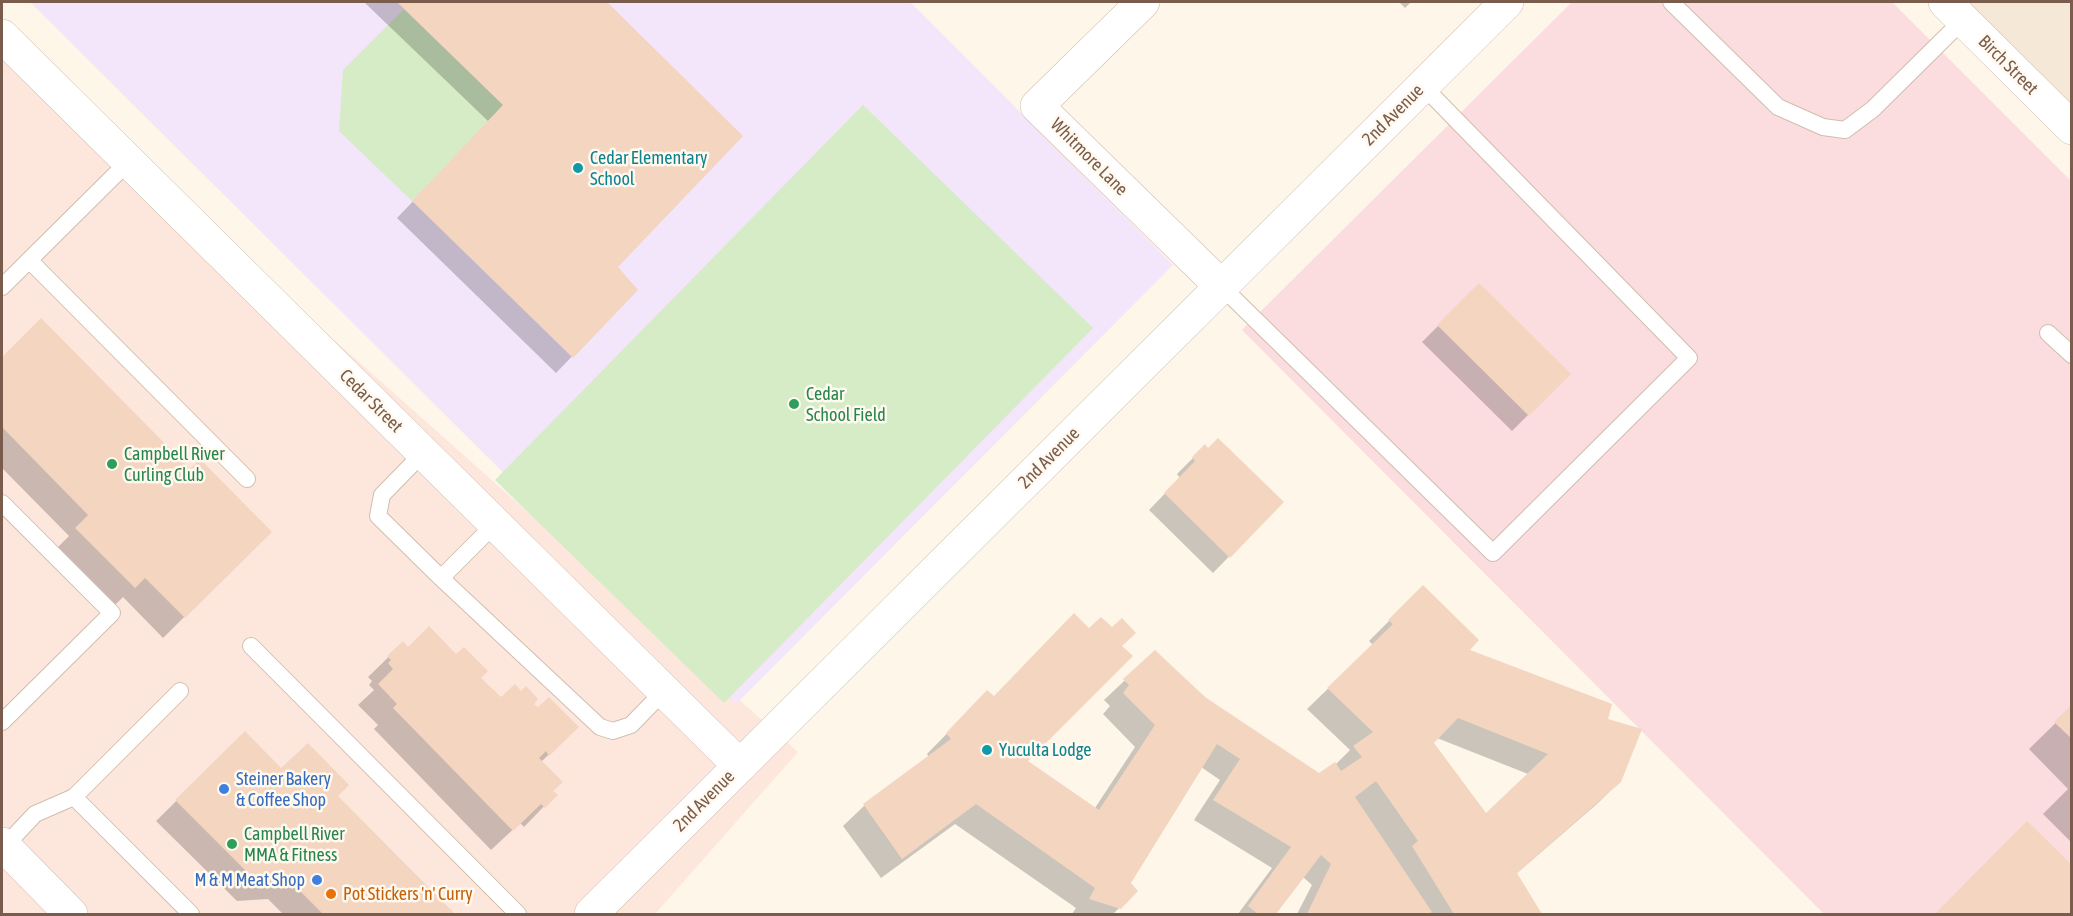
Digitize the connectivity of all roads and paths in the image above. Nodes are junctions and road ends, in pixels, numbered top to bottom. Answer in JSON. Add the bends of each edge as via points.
{"nodes":[{"id":1,"x":1143,"y":2,"type":"edge"},
{"id":2,"x":1507,"y":2,"type":"edge"},
{"id":3,"x":1671,"y":2,"type":"edge"},
{"id":4,"x":1954,"y":11,"type":"edge"},
{"id":5,"x":2,"y":36,"type":"edge"},
{"id":6,"x":1422,"y":85,"type":"junction"},
{"id":7,"x":2072,"y":128,"type":"edge"},
{"id":8,"x":128,"y":162,"type":"junction"},
{"id":9,"x":29,"y":260,"type":"junction"},
{"id":10,"x":1221,"y":286,"type":"junction"},
{"id":11,"x":2,"y":287,"type":"edge"},
{"id":12,"x":2048,"y":333,"type":"dead end"},
{"id":13,"x":2072,"y":355,"type":"edge"},
{"id":14,"x":423,"y":453,"type":"junction"},
{"id":15,"x":247,"y":479,"type":"dead end"},
{"id":16,"x":2,"y":503,"type":"edge"},
{"id":17,"x":495,"y":524,"type":"junction"},
{"id":18,"x":441,"y":578,"type":"junction"},
{"id":19,"x":251,"y":646,"type":"dead end"},
{"id":20,"x":180,"y":691,"type":"dead end"},
{"id":21,"x":664,"y":691,"type":"junction"},
{"id":22,"x":2,"y":722,"type":"edge"},
{"id":23,"x":740,"y":766,"type":"junction"},
{"id":24,"x":74,"y":797,"type":"junction"},
{"id":25,"x":3,"y":845,"type":"edge"},
{"id":26,"x":71,"y":915,"type":"edge"},
{"id":27,"x":191,"y":915,"type":"edge"},
{"id":28,"x":518,"y":915,"type":"edge"},
{"id":29,"x":591,"y":915,"type":"edge"}],
"edges":[{"from":1,"to":10,"type":"street","name":"Whitmore Lane","via":[[1037,106]]},
{"from":2,"to":6,"type":"street","name":"2nd Avenue"},
{"from":3,"to":4,"type":"lane","via":[[1778,107],[1823,127],[1845,130],[1873,109]]},
{"from":4,"to":7,"type":"street","name":"Birch Street"},
{"from":5,"to":8,"type":"street","name":"Cedar Street"},
{"from":6,"to":10,"type":"street","name":"2nd Avenue"},
{"from":6,"to":10,"type":"lane","via":[[1689,358],[1493,553]]},
{"from":8,"to":9,"type":"lane"},
{"from":8,"to":14,"type":"street","name":"Cedar Street"},
{"from":9,"to":11,"type":"lane"},
{"from":9,"to":15,"type":"lane"},
{"from":10,"to":23,"type":"street","name":"2nd Avenue"},
{"from":12,"to":13,"type":"lane"},
{"from":14,"to":17,"type":"street","name":"Cedar Street"},
{"from":14,"to":18,"type":"lane","via":[[382,495],[378,516]]},
{"from":16,"to":22,"type":"lane","via":[[112,613]]},
{"from":17,"to":18,"type":"lane"},
{"from":17,"to":21,"type":"street","name":"Cedar Street"},
{"from":18,"to":21,"type":"lane","via":[[600,727],[613,731],[631,725]]},
{"from":19,"to":28,"type":"lane"},
{"from":20,"to":24,"type":"lane"},
{"from":21,"to":23,"type":"street","name":"Cedar Street"},
{"from":23,"to":29,"type":"street","name":"2nd Avenue"},
{"from":24,"to":25,"type":"lane","via":[[35,814]]},
{"from":24,"to":27,"type":"lane"},
{"from":25,"to":26,"type":"street"}]}
